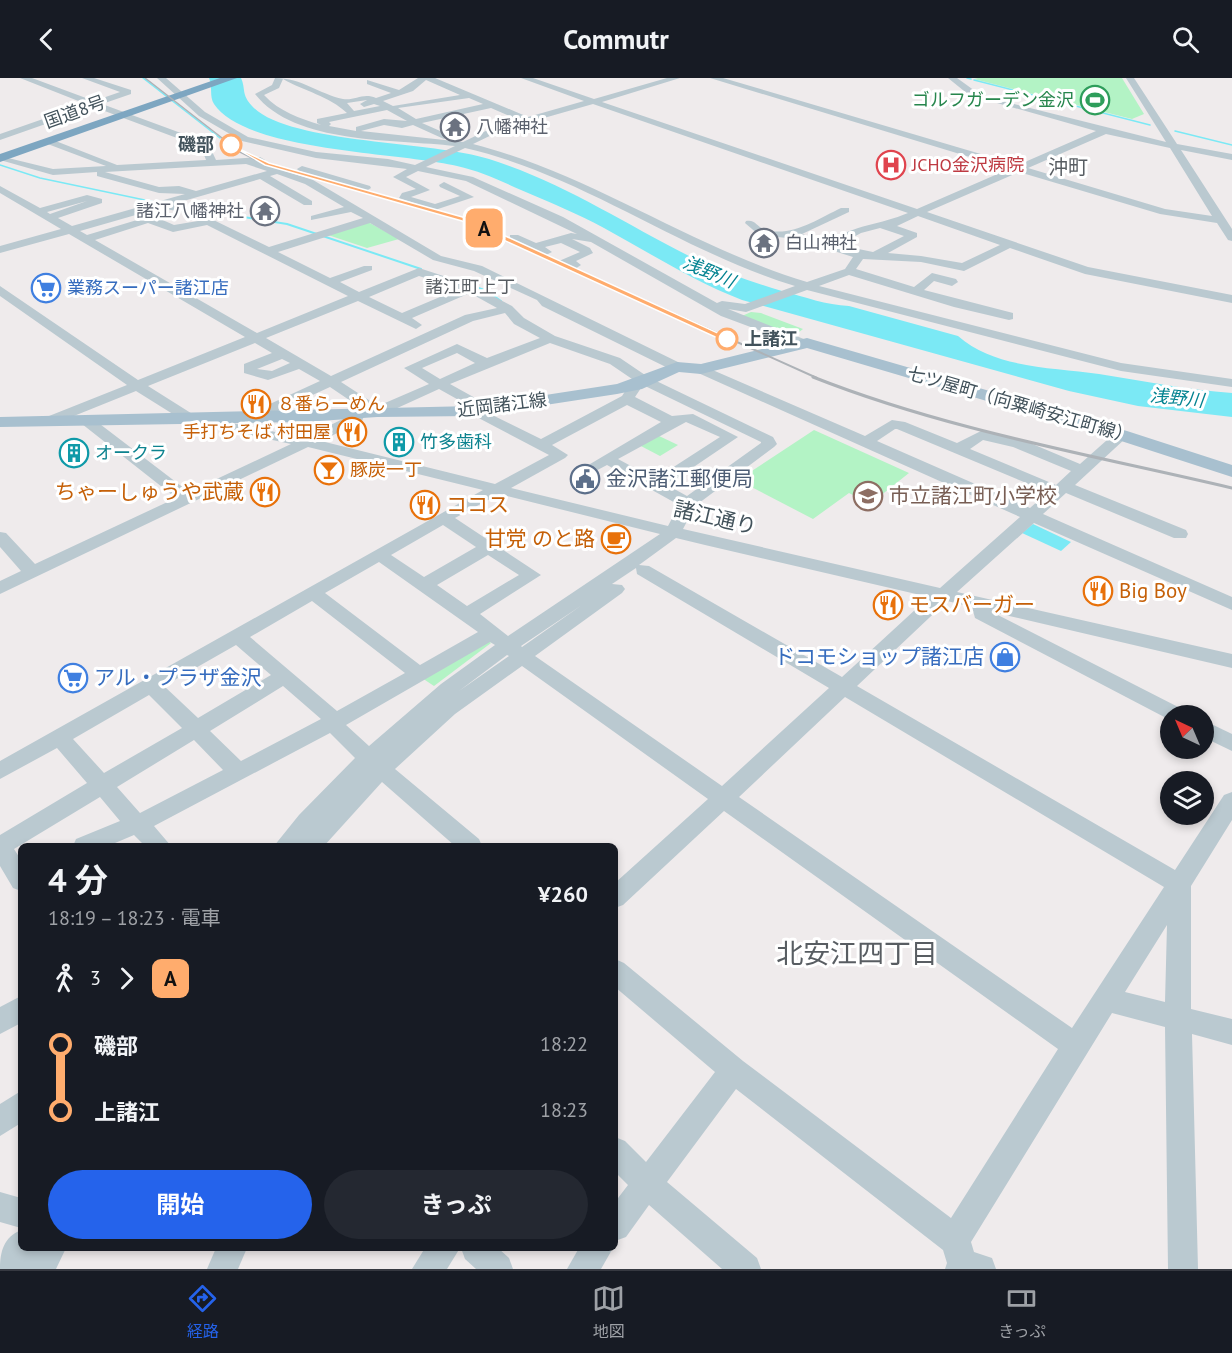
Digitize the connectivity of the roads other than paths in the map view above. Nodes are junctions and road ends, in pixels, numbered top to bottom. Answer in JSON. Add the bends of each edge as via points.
{"nodes":[{"id":1,"x":24,"y":78,"type":"edge"},
{"id":2,"x":86,"y":78,"type":"edge"},
{"id":3,"x":202,"y":78,"type":"edge"},
{"id":4,"x":213,"y":78,"type":"edge"},
{"id":5,"x":231,"y":78,"type":"edge"},
{"id":6,"x":279,"y":78,"type":"edge"},
{"id":7,"x":286,"y":78,"type":"edge"},
{"id":8,"x":423,"y":78,"type":"edge"},
{"id":9,"x":428,"y":78,"type":"edge"},
{"id":10,"x":525,"y":78,"type":"edge"},
{"id":11,"x":676,"y":78,"type":"edge"},
{"id":12,"x":714,"y":78,"type":"edge"},
{"id":13,"x":952,"y":78,"type":"edge"},
{"id":14,"x":1130,"y":78,"type":"edge"},
{"id":15,"x":178,"y":82,"type":"dead end"},
{"id":16,"x":370,"y":82,"type":"dead end"},
{"id":17,"x":154,"y":86,"type":"edge"},
{"id":18,"x":410,"y":89,"type":"junction"},
{"id":19,"x":355,"y":90,"type":"dead end"},
{"id":20,"x":399,"y":93,"type":"junction"},
{"id":21,"x":468,"y":96,"type":"junction"},
{"id":22,"x":451,"y":99,"type":"junction"},
{"id":23,"x":592,"y":101,"type":"junction"},
{"id":24,"x":383,"y":102,"type":"junction"},
{"id":25,"x":430,"y":102,"type":"junction"},
{"id":26,"x":94,"y":104,"type":"junction"},
{"id":27,"x":492,"y":105,"type":"junction"},
{"id":28,"x":347,"y":108,"type":"junction"},
{"id":29,"x":475,"y":109,"type":"junction"},
{"id":30,"x":456,"y":114,"type":"junction"},
{"id":31,"x":127,"y":116,"type":"junction"},
{"id":32,"x":304,"y":117,"type":"dead end"},
{"id":33,"x":327,"y":118,"type":"junction"},
{"id":34,"x":528,"y":120,"type":"junction"},
{"id":35,"x":8,"y":122,"type":"dead end"},
{"id":36,"x":416,"y":123,"type":"junction"},
{"id":37,"x":372,"y":124,"type":"junction"},
{"id":38,"x":26,"y":130,"type":"junction"},
{"id":39,"x":357,"y":130,"type":"junction"},
{"id":40,"x":1105,"y":131,"type":"junction"},
{"id":41,"x":379,"y":135,"type":"junction"},
{"id":42,"x":480,"y":136,"type":"junction"},
{"id":43,"x":0,"y":139,"type":"edge"},
{"id":44,"x":50,"y":141,"type":"junction"},
{"id":45,"x":1173,"y":144,"type":"junction"},
{"id":46,"x":463,"y":146,"type":"junction"},
{"id":47,"x":1,"y":154,"type":"edge"},
{"id":48,"x":316,"y":155,"type":"junction"},
{"id":49,"x":337,"y":157,"type":"junction"},
{"id":50,"x":1232,"y":157,"type":"edge"},
{"id":51,"x":284,"y":159,"type":"junction"},
{"id":52,"x":248,"y":161,"type":"junction"},
{"id":53,"x":212,"y":162,"type":"junction"},
{"id":54,"x":537,"y":162,"type":"dead end"},
{"id":55,"x":423,"y":166,"type":"junction"},
{"id":56,"x":117,"y":168,"type":"junction"},
{"id":57,"x":300,"y":168,"type":"junction"},
{"id":58,"x":84,"y":169,"type":"junction"},
{"id":59,"x":281,"y":170,"type":"junction"},
{"id":60,"x":1019,"y":170,"type":"junction"},
{"id":61,"x":262,"y":176,"type":"junction"},
{"id":62,"x":466,"y":178,"type":"junction"},
{"id":63,"x":444,"y":185,"type":"junction"},
{"id":64,"x":366,"y":188,"type":"dead end"},
{"id":65,"x":424,"y":190,"type":"junction"},
{"id":66,"x":4,"y":194,"type":"edge"},
{"id":67,"x":194,"y":194,"type":"junction"},
{"id":68,"x":308,"y":203,"type":"dead end"},
{"id":69,"x":162,"y":205,"type":"junction"},
{"id":70,"x":353,"y":208,"type":"junction"},
{"id":71,"x":845,"y":210,"type":"dead end"},
{"id":72,"x":39,"y":211,"type":"junction"},
{"id":73,"x":919,"y":213,"type":"junction"},
{"id":74,"x":50,"y":217,"type":"junction"},
{"id":75,"x":315,"y":218,"type":"dead end"},
{"id":76,"x":372,"y":219,"type":"junction"},
{"id":77,"x":1221,"y":220,"type":"junction"},
{"id":78,"x":208,"y":222,"type":"junction"},
{"id":79,"x":750,"y":224,"type":"dead end"},
{"id":80,"x":887,"y":226,"type":"junction"},
{"id":81,"x":68,"y":229,"type":"junction"},
{"id":82,"x":792,"y":235,"type":"junction"},
{"id":83,"x":1231,"y":235,"type":"edge"},
{"id":84,"x":514,"y":237,"type":"dead end"},
{"id":85,"x":86,"y":239,"type":"junction"},
{"id":86,"x":561,"y":239,"type":"junction"},
{"id":87,"x":600,"y":242,"type":"junction"},
{"id":88,"x":1010,"y":244,"type":"junction"},
{"id":89,"x":830,"y":246,"type":"junction"},
{"id":90,"x":535,"y":247,"type":"junction"},
{"id":91,"x":734,"y":248,"type":"dead end"},
{"id":92,"x":0,"y":250,"type":"edge"},
{"id":93,"x":268,"y":251,"type":"junction"},
{"id":94,"x":860,"y":255,"type":"junction"},
{"id":95,"x":877,"y":255,"type":"junction"},
{"id":96,"x":446,"y":261,"type":"junction"},
{"id":97,"x":964,"y":267,"type":"junction"},
{"id":98,"x":368,"y":268,"type":"dead end"},
{"id":99,"x":423,"y":271,"type":"junction"},
{"id":100,"x":849,"y":271,"type":"junction"},
{"id":101,"x":824,"y":280,"type":"junction"},
{"id":102,"x":329,"y":282,"type":"junction"},
{"id":103,"x":952,"y":282,"type":"junction"},
{"id":104,"x":810,"y":285,"type":"junction"},
{"id":105,"x":470,"y":289,"type":"junction"},
{"id":106,"x":0,"y":290,"type":"edge"},
{"id":107,"x":916,"y":291,"type":"junction"},
{"id":108,"x":357,"y":296,"type":"junction"},
{"id":109,"x":940,"y":298,"type":"junction"},
{"id":110,"x":1232,"y":299,"type":"edge"},
{"id":111,"x":704,"y":302,"type":"junction"},
{"id":112,"x":508,"y":309,"type":"junction"},
{"id":113,"x":1009,"y":316,"type":"dead end"},
{"id":114,"x":402,"y":318,"type":"junction"},
{"id":115,"x":416,"y":326,"type":"dead end"},
{"id":116,"x":254,"y":338,"type":"junction"},
{"id":117,"x":550,"y":339,"type":"junction"},
{"id":118,"x":807,"y":343,"type":"junction"},
{"id":119,"x":282,"y":354,"type":"junction"},
{"id":120,"x":486,"y":363,"type":"junction"},
{"id":121,"x":299,"y":364,"type":"junction"},
{"id":122,"x":676,"y":367,"type":"junction"},
{"id":123,"x":701,"y":369,"type":"junction"},
{"id":124,"x":330,"y":381,"type":"junction"},
{"id":125,"x":1232,"y":383,"type":"edge"},
{"id":126,"x":439,"y":384,"type":"junction"},
{"id":127,"x":136,"y":385,"type":"junction"},
{"id":128,"x":635,"y":388,"type":"junction"},
{"id":129,"x":470,"y":411,"type":"junction"},
{"id":130,"x":369,"y":413,"type":"junction"},
{"id":131,"x":189,"y":418,"type":"junction"},
{"id":132,"x":251,"y":418,"type":"junction"},
{"id":133,"x":49,"y":421,"type":"junction"},
{"id":134,"x":87,"y":421,"type":"junction"},
{"id":135,"x":671,"y":421,"type":"junction"},
{"id":136,"x":0,"y":422,"type":"edge"},
{"id":137,"x":1121,"y":435,"type":"junction"},
{"id":138,"x":307,"y":443,"type":"junction"},
{"id":139,"x":864,"y":443,"type":"junction"},
{"id":140,"x":541,"y":445,"type":"junction"},
{"id":141,"x":959,"y":449,"type":"junction"},
{"id":142,"x":607,"y":459,"type":"junction"},
{"id":143,"x":588,"y":470,"type":"dead end"},
{"id":144,"x":1082,"y":470,"type":"junction"},
{"id":145,"x":1232,"y":471,"type":"edge"},
{"id":146,"x":655,"y":486,"type":"junction"},
{"id":147,"x":498,"y":489,"type":"junction"},
{"id":148,"x":1061,"y":489,"type":"junction"},
{"id":149,"x":188,"y":499,"type":"junction"},
{"id":150,"x":688,"y":503,"type":"junction"},
{"id":151,"x":1032,"y":515,"type":"junction"},
{"id":152,"x":443,"y":518,"type":"junction"},
{"id":153,"x":673,"y":532,"type":"junction"},
{"id":154,"x":1180,"y":534,"type":"dead end"},
{"id":155,"x":0,"y":537,"type":"edge"},
{"id":156,"x":489,"y":547,"type":"junction"},
{"id":157,"x":380,"y":555,"type":"junction"},
{"id":158,"x":643,"y":570,"type":"junction"},
{"id":159,"x":33,"y":573,"type":"junction"},
{"id":160,"x":425,"y":585,"type":"junction"},
{"id":161,"x":0,"y":588,"type":"edge"},
{"id":162,"x":313,"y":593,"type":"junction"},
{"id":163,"x":944,"y":594,"type":"junction"},
{"id":164,"x":981,"y":602,"type":"junction"},
{"id":165,"x":1232,"y":604,"type":"edge"},
{"id":166,"x":467,"y":614,"type":"junction"},
{"id":167,"x":237,"y":636,"type":"junction"},
{"id":168,"x":506,"y":645,"type":"junction"},
{"id":169,"x":1232,"y":661,"type":"edge"},
{"id":170,"x":418,"y":673,"type":"junction"},
{"id":171,"x":285,"y":676,"type":"junction"},
{"id":172,"x":151,"y":685,"type":"junction"},
{"id":173,"x":844,"y":687,"type":"junction"},
{"id":174,"x":1160,"y":706,"type":"edge"},
{"id":175,"x":333,"y":721,"type":"junction"},
{"id":176,"x":197,"y":729,"type":"junction"},
{"id":177,"x":1214,"y":734,"type":"edge"},
{"id":178,"x":59,"y":737,"type":"junction"},
{"id":179,"x":1232,"y":743,"type":"edge"},
{"id":180,"x":375,"y":764,"type":"junction"},
{"id":181,"x":0,"y":771,"type":"edge"},
{"id":182,"x":238,"y":771,"type":"junction"},
{"id":183,"x":102,"y":786,"type":"junction"},
{"id":184,"x":723,"y":800,"type":"junction"},
{"id":185,"x":1232,"y":801,"type":"edge"},
{"id":186,"x":138,"y":823,"type":"junction"},
{"id":187,"x":461,"y":842,"type":"edge"},
{"id":188,"x":91,"y":843,"type":"edge"},
{"id":189,"x":157,"y":843,"type":"edge"},
{"id":190,"x":288,"y":843,"type":"edge"},
{"id":191,"x":312,"y":843,"type":"edge"},
{"id":192,"x":0,"y":846,"type":"edge"},
{"id":193,"x":15,"y":877,"type":"edge"},
{"id":194,"x":1179,"y":884,"type":"junction"},
{"id":195,"x":618,"y":895,"type":"edge"},
{"id":196,"x":618,"y":973,"type":"edge"},
{"id":197,"x":1106,"y":999,"type":"junction"},
{"id":198,"x":18,"y":1010,"type":"edge"},
{"id":199,"x":1178,"y":1018,"type":"junction"},
{"id":200,"x":0,"y":1022,"type":"edge"},
{"id":201,"x":1232,"y":1032,"type":"edge"},
{"id":202,"x":1075,"y":1046,"type":"junction"},
{"id":203,"x":733,"y":1071,"type":"junction"},
{"id":204,"x":18,"y":1107,"type":"edge"},
{"id":205,"x":0,"y":1122,"type":"edge"},
{"id":206,"x":618,"y":1154,"type":"edge"},
{"id":207,"x":647,"y":1184,"type":"junction"},
{"id":208,"x":0,"y":1207,"type":"edge"},
{"id":209,"x":18,"y":1212,"type":"edge"},
{"id":210,"x":618,"y":1222,"type":"edge"},
{"id":211,"x":18,"y":1251,"type":"edge"},
{"id":212,"x":49,"y":1251,"type":"edge"},
{"id":213,"x":230,"y":1251,"type":"edge"},
{"id":214,"x":442,"y":1251,"type":"edge"},
{"id":215,"x":479,"y":1251,"type":"edge"},
{"id":216,"x":596,"y":1251,"type":"edge"},
{"id":217,"x":965,"y":1261,"type":"edge"},
{"id":218,"x":8,"y":1269,"type":"edge"},
{"id":219,"x":39,"y":1269,"type":"edge"},
{"id":220,"x":222,"y":1269,"type":"edge"},
{"id":221,"x":427,"y":1269,"type":"edge"},
{"id":222,"x":498,"y":1269,"type":"edge"},
{"id":223,"x":582,"y":1269,"type":"edge"},
{"id":224,"x":746,"y":1269,"type":"edge"},
{"id":225,"x":1183,"y":1269,"type":"edge"}],
"edges":[{"from":1,"to":26,"type":"street"},
{"from":2,"to":26,"type":"street","via":[[128,92]]},
{"from":3,"to":47,"type":"highway"},
{"from":4,"to":47,"type":"highway"},
{"from":5,"to":44,"type":"highway","name":"国道8号"},
{"from":6,"to":41,"type":"street","via":[[276,86],[259,94],[270,107],[309,125]]},
{"from":7,"to":28,"type":"street"},
{"from":8,"to":18,"type":"street"},
{"from":9,"to":21,"type":"street"},
{"from":10,"to":23,"type":"street"},
{"from":11,"to":23,"type":"street"},
{"from":12,"to":60,"type":"street"},
{"from":13,"to":40,"type":"street","via":[[988,100]]},
{"from":14,"to":45,"type":"street"},
{"from":15,"to":17,"type":"highway","name":"国道8号"},
{"from":16,"to":20,"type":"street"},
{"from":17,"to":38,"type":"highway","name":"国道8号"},
{"from":17,"to":48,"type":"street","via":[[245,139]]},
{"from":18,"to":20,"type":"street"},
{"from":18,"to":25,"type":"street"},
{"from":19,"to":24,"type":"street"},
{"from":20,"to":24,"type":"street"},
{"from":21,"to":22,"type":"street"},
{"from":21,"to":27,"type":"street"},
{"from":22,"to":25,"type":"street"},
{"from":22,"to":29,"type":"street"},
{"from":23,"to":34,"type":"street"},
{"from":23,"to":73,"type":"street"},
{"from":24,"to":25,"type":"street"},
{"from":24,"to":28,"type":"street"},
{"from":24,"to":28,"type":"street"},
{"from":24,"to":36,"type":"street"},
{"from":25,"to":30,"type":"street"},
{"from":26,"to":31,"type":"street"},
{"from":26,"to":38,"type":"street"},
{"from":27,"to":29,"type":"street"},
{"from":27,"to":34,"type":"street"},
{"from":28,"to":33,"type":"street"},
{"from":28,"to":37,"type":"street"},
{"from":29,"to":30,"type":"street"},
{"from":30,"to":36,"type":"street"},
{"from":31,"to":44,"type":"street"},
{"from":31,"to":53,"type":"street","via":[[205,145]]},
{"from":32,"to":33,"type":"street"},
{"from":33,"to":39,"type":"street"},
{"from":34,"to":42,"type":"street"},
{"from":35,"to":38,"type":"street"},
{"from":36,"to":37,"type":"street"},
{"from":36,"to":42,"type":"street","via":[[429,132],[448,137]]},
{"from":37,"to":39,"type":"street"},
{"from":38,"to":43,"type":"highway","name":"国道8号"},
{"from":39,"to":41,"type":"street"},
{"from":40,"to":45,"type":"street"},
{"from":40,"to":60,"type":"street"},
{"from":41,"to":46,"type":"street"},
{"from":42,"to":46,"type":"street"},
{"from":42,"to":54,"type":"street","via":[[483,139],[474,144]]},
{"from":44,"to":47,"type":"highway","name":"国道8号"},
{"from":44,"to":56,"type":"street"},
{"from":45,"to":50,"type":"street"},
{"from":45,"to":77,"type":"street"},
{"from":46,"to":55,"type":"street"},
{"from":46,"to":104,"type":"street","via":[[563,176],[709,250],[773,276]]},
{"from":47,"to":58,"type":"street","via":[[53,172]]},
{"from":48,"to":49,"type":"street"},
{"from":48,"to":51,"type":"street"},
{"from":49,"to":55,"type":"street"},
{"from":49,"to":57,"type":"street"},
{"from":51,"to":52,"type":"street"},
{"from":51,"to":57,"type":"street"},
{"from":52,"to":53,"type":"street"},
{"from":52,"to":59,"type":"street"},
{"from":53,"to":56,"type":"street","via":[[139,161]]},
{"from":55,"to":62,"type":"street"},
{"from":55,"to":65,"type":"street","via":[[398,177]]},
{"from":56,"to":58,"type":"street"},
{"from":57,"to":64,"type":"street"},
{"from":58,"to":67,"type":"street","via":[[159,190],[179,189]]},
{"from":59,"to":61,"type":"street"},
{"from":59,"to":70,"type":"street"},
{"from":60,"to":73,"type":"street"},
{"from":60,"to":77,"type":"street","via":[[1164,212]]},
{"from":61,"to":67,"type":"street"},
{"from":61,"to":68,"type":"street"},
{"from":62,"to":63,"type":"street"},
{"from":62,"to":87,"type":"street","via":[[522,201]]},
{"from":63,"to":65,"type":"street"},
{"from":63,"to":65,"type":"street","via":[[469,197],[435,207],[404,198]]},
{"from":66,"to":72,"type":"street"},
{"from":67,"to":69,"type":"street"},
{"from":69,"to":78,"type":"street","via":[[185,210]]},
{"from":69,"to":81,"type":"street"},
{"from":70,"to":75,"type":"street"},
{"from":70,"to":76,"type":"street"},
{"from":71,"to":82,"type":"street"},
{"from":72,"to":74,"type":"street"},
{"from":72,"to":74,"type":"street","via":[[87,198],[98,201]]},
{"from":73,"to":80,"type":"street"},
{"from":73,"to":88,"type":"street"},
{"from":74,"to":81,"type":"street"},
{"from":76,"to":93,"type":"street"},
{"from":76,"to":96,"type":"street"},
{"from":77,"to":83,"type":"street"},
{"from":78,"to":85,"type":"street","via":[[173,230],[147,220]]},
{"from":78,"to":93,"type":"street"},
{"from":79,"to":82,"type":"street","via":[[765,233]]},
{"from":80,"to":89,"type":"street","via":[[881,224],[857,232]]},
{"from":80,"to":95,"type":"street","via":[[913,235]]},
{"from":81,"to":85,"type":"street"},
{"from":81,"to":92,"type":"street"},
{"from":82,"to":89,"type":"street"},
{"from":84,"to":90,"type":"street"},
{"from":85,"to":116,"type":"street"},
{"from":86,"to":87,"type":"street","via":[[571,236]]},
{"from":86,"to":90,"type":"street"},
{"from":86,"to":90,"type":"street","via":[[587,253],[570,263]]},
{"from":87,"to":111,"type":"street"},
{"from":88,"to":97,"type":"street"},
{"from":88,"to":110,"type":"street","via":[[1085,270]]},
{"from":89,"to":94,"type":"street"},
{"from":91,"to":101,"type":"street"},
{"from":93,"to":102,"type":"street"},
{"from":94,"to":95,"type":"street"},
{"from":94,"to":100,"type":"street"},
{"from":95,"to":97,"type":"street"},
{"from":96,"to":99,"type":"street"},
{"from":96,"to":122,"type":"street","via":[[478,268],[516,285]]},
{"from":97,"to":103,"type":"street"},
{"from":98,"to":102,"type":"street"},
{"from":99,"to":105,"type":"street"},
{"from":99,"to":108,"type":"street"},
{"from":100,"to":101,"type":"street"},
{"from":100,"to":107,"type":"street"},
{"from":101,"to":104,"type":"street"},
{"from":102,"to":108,"type":"street"},
{"from":103,"to":107,"type":"street","via":[[932,277]]},
{"from":103,"to":109,"type":"street"},
{"from":104,"to":111,"type":"street","via":[[746,308]]},
{"from":104,"to":125,"type":"street","via":[[1109,367]]},
{"from":105,"to":112,"type":"street"},
{"from":105,"to":114,"type":"street"},
{"from":106,"to":127,"type":"street","name":"諸江通り"},
{"from":107,"to":109,"type":"street"},
{"from":108,"to":114,"type":"street"},
{"from":108,"to":116,"type":"street"},
{"from":109,"to":113,"type":"street"},
{"from":111,"to":118,"type":"street"},
{"from":112,"to":117,"type":"street","via":[[519,321]]},
{"from":112,"to":124,"type":"street","via":[[470,318]]},
{"from":114,"to":115,"type":"street"},
{"from":116,"to":119,"type":"street"},
{"from":116,"to":127,"type":"street"},
{"from":117,"to":120,"type":"street"},
{"from":117,"to":128,"type":"street","via":[[615,361]]},
{"from":118,"to":123,"type":"main road","name":"近岡諸江線"},
{"from":118,"to":137,"type":"main road","name":"七ツ屋町（向粟崎安江町線）"},
{"from":119,"to":121,"type":"street"},
{"from":119,"to":121,"type":"street","via":[[249,370],[267,377]]},
{"from":120,"to":126,"type":"street"},
{"from":120,"to":126,"type":"street","via":[[457,348],[411,368]]},
{"from":121,"to":124,"type":"street"},
{"from":122,"to":123,"type":"main road","name":"近岡諸江線"},
{"from":122,"to":128,"type":"main road","name":"近岡諸江線"},
{"from":123,"to":139,"type":"street"},
{"from":124,"to":130,"type":"street"},
{"from":124,"to":132,"type":"street"},
{"from":126,"to":129,"type":"street","via":[[472,402]]},
{"from":126,"to":130,"type":"street"},
{"from":127,"to":131,"type":"street","name":"諸江通り"},
{"from":127,"to":133,"type":"street"},
{"from":128,"to":129,"type":"main road","name":"近岡諸江線"},
{"from":128,"to":135,"type":"street"},
{"from":128,"to":140,"type":"street"},
{"from":128,"to":150,"type":"street","via":[[768,440],[769,444]]},
{"from":129,"to":130,"type":"main road","name":"近岡諸江線"},
{"from":129,"to":140,"type":"street"},
{"from":130,"to":132,"type":"main road","name":"近岡諸江線"},
{"from":130,"to":138,"type":"street"},
{"from":131,"to":132,"type":"main road","name":"近岡諸江線"},
{"from":131,"to":134,"type":"main road","name":"近岡諸江線"},
{"from":131,"to":138,"type":"street","name":"諸江通り"},
{"from":133,"to":134,"type":"main road","name":"近岡諸江線"},
{"from":133,"to":136,"type":"main road","name":"近岡諸江線"},
{"from":134,"to":149,"type":"street"},
{"from":135,"to":142,"type":"street"},
{"from":135,"to":146,"type":"street","via":[[688,417],[731,437]]},
{"from":137,"to":144,"type":"street"},
{"from":137,"to":145,"type":"main road","name":"七ツ屋町（向粟崎安江町線）"},
{"from":138,"to":147,"type":"street","name":"諸江通り"},
{"from":138,"to":149,"type":"street"},
{"from":139,"to":141,"type":"street","via":[[892,424]]},
{"from":139,"to":151,"type":"street"},
{"from":140,"to":147,"type":"street","via":[[560,455]]},
{"from":141,"to":144,"type":"street","via":[[981,435],[1018,443]]},
{"from":141,"to":148,"type":"street"},
{"from":142,"to":143,"type":"street"},
{"from":142,"to":146,"type":"street"},
{"from":144,"to":148,"type":"street"},
{"from":146,"to":150,"type":"street"},
{"from":147,"to":152,"type":"street"},
{"from":147,"to":153,"type":"street","name":"諸江通り"},
{"from":148,"to":151,"type":"street"},
{"from":148,"to":154,"type":"street"},
{"from":149,"to":159,"type":"street"},
{"from":150,"to":153,"type":"street"},
{"from":151,"to":163,"type":"street"},
{"from":151,"to":165,"type":"street"},
{"from":152,"to":156,"type":"street"},
{"from":152,"to":157,"type":"street"},
{"from":153,"to":158,"type":"street","via":[[674,544],[669,551]]},
{"from":153,"to":163,"type":"street","name":"諸江通り"},
{"from":153,"to":168,"type":"street"},
{"from":155,"to":159,"type":"street"},
{"from":156,"to":160,"type":"street"},
{"from":156,"to":166,"type":"street","via":[[532,575]]},
{"from":157,"to":160,"type":"street"},
{"from":157,"to":162,"type":"street"},
{"from":158,"to":168,"type":"street"},
{"from":158,"to":173,"type":"street"},
{"from":159,"to":161,"type":"street"},
{"from":160,"to":166,"type":"street"},
{"from":162,"to":167,"type":"street"},
{"from":162,"to":170,"type":"street"},
{"from":163,"to":164,"type":"street","name":"諸江通り"},
{"from":163,"to":173,"type":"street"},
{"from":164,"to":169,"type":"street","name":"諸江通り"},
{"from":164,"to":174,"type":"street","via":[[981,614]]},
{"from":166,"to":168,"type":"street"},
{"from":167,"to":171,"type":"street"},
{"from":167,"to":172,"type":"street"},
{"from":168,"to":170,"type":"street"},
{"from":168,"to":180,"type":"street","via":[[448,709]]},
{"from":168,"to":184,"type":"street"},
{"from":170,"to":175,"type":"street"},
{"from":171,"to":175,"type":"street"},
{"from":171,"to":176,"type":"street"},
{"from":172,"to":176,"type":"street"},
{"from":172,"to":178,"type":"street"},
{"from":173,"to":184,"type":"street"},
{"from":173,"to":194,"type":"street"},
{"from":175,"to":180,"type":"street","via":[[340,734]]},
{"from":175,"to":182,"type":"street"},
{"from":176,"to":182,"type":"street"},
{"from":176,"to":183,"type":"street"},
{"from":177,"to":179,"type":"street"},
{"from":178,"to":181,"type":"street"},
{"from":178,"to":183,"type":"street"},
{"from":180,"to":187,"type":"street"},
{"from":180,"to":190,"type":"street"},
{"from":180,"to":191,"type":"street"},
{"from":182,"to":186,"type":"street"},
{"from":183,"to":186,"type":"street"},
{"from":183,"to":192,"type":"street"},
{"from":184,"to":195,"type":"street"},
{"from":184,"to":202,"type":"street"},
{"from":185,"to":194,"type":"street"},
{"from":186,"to":188,"type":"street"},
{"from":186,"to":189,"type":"street"},
{"from":192,"to":193,"type":"street"},
{"from":194,"to":197,"type":"street"},
{"from":194,"to":199,"type":"street"},
{"from":196,"to":203,"type":"street"},
{"from":197,"to":199,"type":"street"},
{"from":197,"to":202,"type":"street"},
{"from":198,"to":200,"type":"street"},
{"from":199,"to":201,"type":"street"},
{"from":199,"to":225,"type":"street"},
{"from":202,"to":217,"type":"street"},
{"from":203,"to":207,"type":"street"},
{"from":203,"to":217,"type":"street"},
{"from":204,"to":205,"type":"street"},
{"from":206,"to":207,"type":"street"},
{"from":207,"to":210,"type":"street"},
{"from":207,"to":224,"type":"street"},
{"from":208,"to":209,"type":"street"},
{"from":211,"to":218,"type":"street"},
{"from":212,"to":219,"type":"street"},
{"from":213,"to":220,"type":"street"},
{"from":214,"to":221,"type":"street"},
{"from":215,"to":222,"type":"street"},
{"from":216,"to":223,"type":"street"}]}
